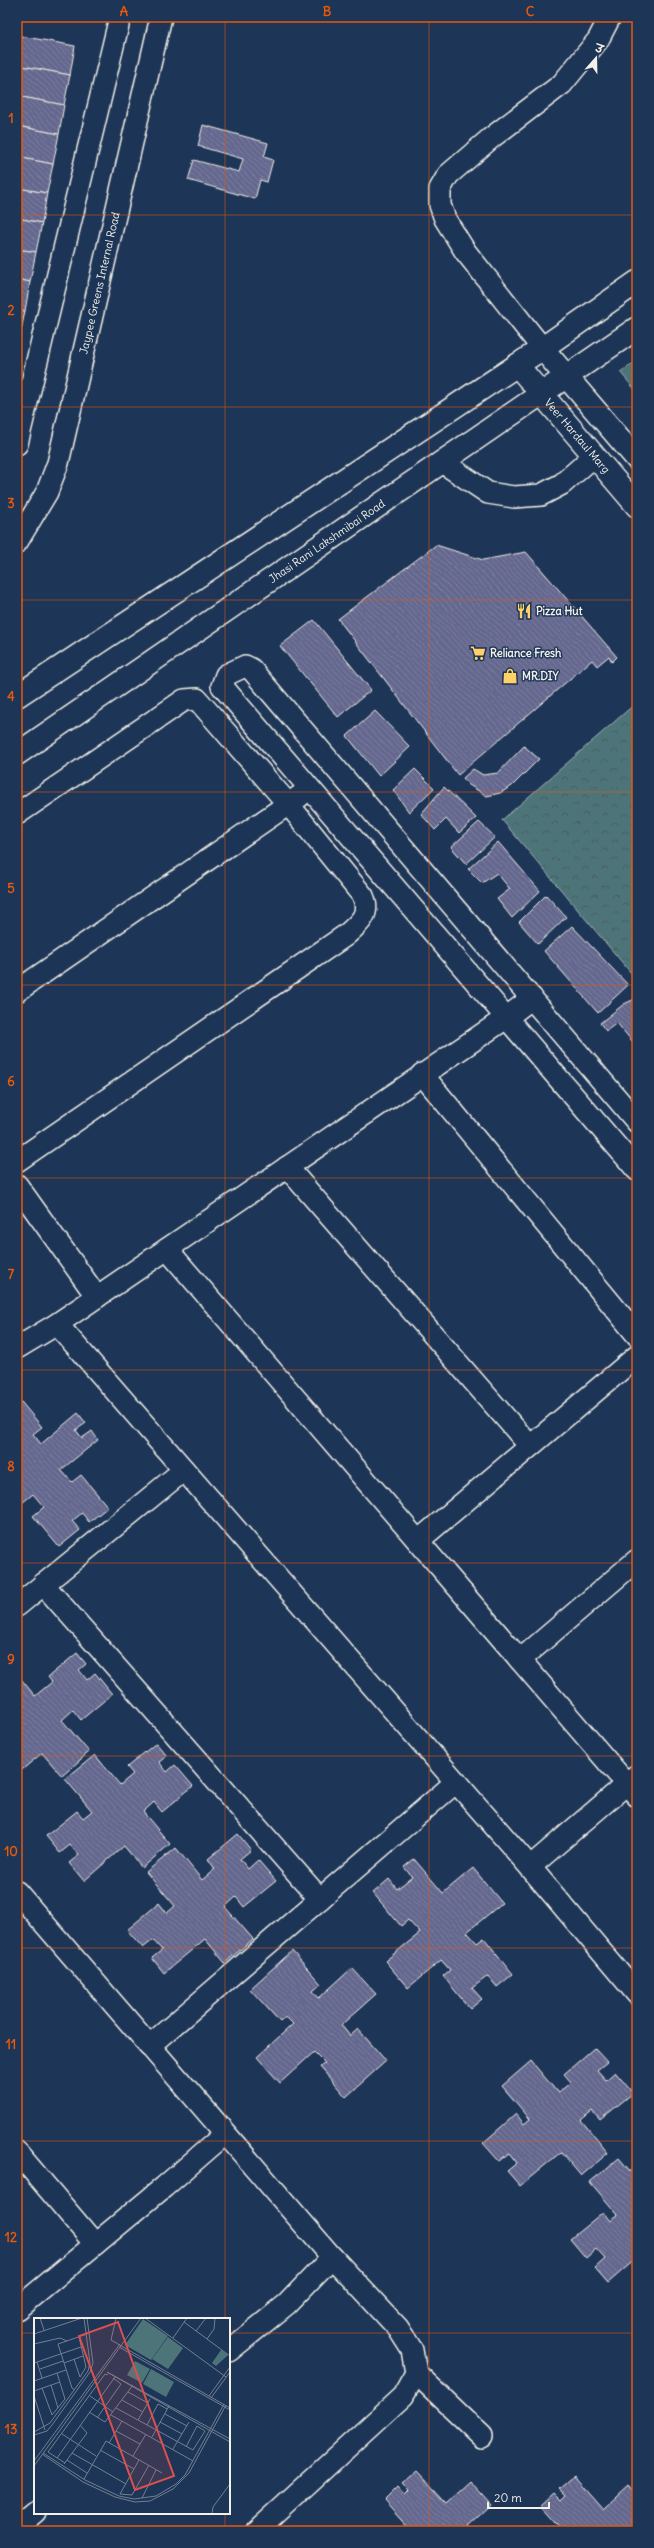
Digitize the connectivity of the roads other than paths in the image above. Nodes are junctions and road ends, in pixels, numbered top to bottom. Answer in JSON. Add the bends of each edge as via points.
{"nodes":[{"id":1,"x":120,"y":17,"type":"edge"},
{"id":2,"x":161,"y":17,"type":"edge"},
{"id":3,"x":610,"y":17,"type":"edge"},
{"id":4,"x":637,"y":282,"type":"edge"},
{"id":5,"x":637,"y":328,"type":"edge"},
{"id":6,"x":542,"y":348,"type":"junction"},
{"id":7,"x":517,"y":365,"type":"junction"},
{"id":8,"x":567,"y":377,"type":"junction"},
{"id":9,"x":542,"y":394,"type":"junction"},
{"id":10,"x":17,"y":444,"type":"edge"},
{"id":11,"x":594,"y":456,"type":"junction"},
{"id":12,"x":637,"y":459,"type":"edge"},
{"id":13,"x":442,"y":462,"type":"junction"},
{"id":14,"x":637,"y":506,"type":"edge"},
{"id":15,"x":17,"y":542,"type":"edge"},
{"id":16,"x":17,"y":696,"type":"edge"},
{"id":17,"x":17,"y":754,"type":"edge"},
{"id":18,"x":311,"y":789,"type":"junction"},
{"id":19,"x":289,"y":805,"type":"junction"},
{"id":20,"x":17,"y":814,"type":"edge"},
{"id":21,"x":17,"y":991,"type":"edge"},
{"id":22,"x":532,"y":998,"type":"junction"},
{"id":23,"x":506,"y":1018,"type":"junction"},
{"id":24,"x":422,"y":1074,"type":"junction"},
{"id":25,"x":637,"y":1122,"type":"edge"},
{"id":26,"x":17,"y":1161,"type":"edge"},
{"id":27,"x":287,"y":1167,"type":"junction"},
{"id":28,"x":637,"y":1170,"type":"edge"},
{"id":29,"x":17,"y":1185,"type":"edge"},
{"id":30,"x":167,"y":1249,"type":"junction"},
{"id":31,"x":97,"y":1297,"type":"junction"},
{"id":32,"x":57,"y":1324,"type":"junction"},
{"id":33,"x":637,"y":1335,"type":"edge"},
{"id":34,"x":17,"y":1348,"type":"edge"},
{"id":35,"x":637,"y":1356,"type":"edge"},
{"id":36,"x":530,"y":1446,"type":"junction"},
{"id":37,"x":184,"y":1470,"type":"junction"},
{"id":38,"x":418,"y":1541,"type":"junction"},
{"id":39,"x":637,"y":1560,"type":"edge"},
{"id":40,"x":43,"y":1584,"type":"junction"},
{"id":41,"x":17,"y":1606,"type":"edge"},
{"id":42,"x":520,"y":1660,"type":"junction"},
{"id":43,"x":456,"y":1782,"type":"junction"},
{"id":44,"x":634,"y":1785,"type":"edge"},
{"id":45,"x":530,"y":1867,"type":"junction"},
{"id":46,"x":17,"y":1892,"type":"edge"},
{"id":47,"x":320,"y":1899,"type":"junction"},
{"id":48,"x":637,"y":1994,"type":"edge"},
{"id":49,"x":149,"y":2046,"type":"junction"},
{"id":50,"x":225,"y":2134,"type":"junction"},
{"id":51,"x":17,"y":2152,"type":"edge"},
{"id":52,"x":95,"y":2244,"type":"junction"},
{"id":53,"x":332,"y":2257,"type":"junction"},
{"id":54,"x":17,"y":2309,"type":"edge"},
{"id":55,"x":230,"y":2350,"type":"edge"},
{"id":56,"x":416,"y":2373,"type":"junction"},
{"id":57,"x":482,"y":2436,"type":"dead end"},
{"id":58,"x":34,"y":2513,"type":"edge"},
{"id":59,"x":17,"y":2527,"type":"edge"},
{"id":60,"x":256,"y":2531,"type":"edge"}],
"edges":[{"from":1,"to":10,"type":"street"},
{"from":2,"to":15,"type":"street","name":"Jaypee Greens Internal Road","via":[[58,463],[47,492]]},
{"from":3,"to":6,"type":"street","via":[[598,40],[562,84],[448,175],[440,189],[440,205],[445,219],[465,251]]},
{"from":4,"to":6,"type":"main road"},
{"from":5,"to":8,"type":"main road","name":"Jhasi Rani Lakshmibai Road"},
{"from":6,"to":7,"type":"main road"},
{"from":6,"to":8,"type":"main road"},
{"from":7,"to":9,"type":"main road","name":"Veer Hardaul Marg"},
{"from":7,"to":16,"type":"main road"},
{"from":8,"to":9,"type":"main road","name":"Jhasi Rani Lakshmibai Road"},
{"from":8,"to":12,"type":"main road"},
{"from":9,"to":11,"type":"main road","name":"Veer Hardaul Marg"},
{"from":9,"to":13,"type":"main road","name":"Jhasi Rani Lakshmibai Road"},
{"from":11,"to":13,"type":"street","via":[[562,484],[541,495],[514,497],[488,493]]},
{"from":11,"to":14,"type":"main road","name":"Veer Hardaul Marg"},
{"from":13,"to":17,"type":"main road","name":"Jhasi Rani Lakshmibai Road"},
{"from":18,"to":19,"type":"street"},
{"from":18,"to":22,"type":"street","via":[[222,686],[226,675],[245,666],[251,669]]},
{"from":18,"to":23,"type":"street"},
{"from":19,"to":20,"type":"street","via":[[201,702],[191,698],[184,700]]},
{"from":19,"to":21,"type":"street"},
{"from":19,"to":26,"type":"street","via":[[363,896],[367,905],[366,914],[359,924]]},
{"from":22,"to":23,"type":"street"},
{"from":22,"to":25,"type":"street"},
{"from":23,"to":24,"type":"street"},
{"from":23,"to":28,"type":"street"},
{"from":24,"to":27,"type":"street"},
{"from":24,"to":33,"type":"street"},
{"from":27,"to":30,"type":"street"},
{"from":27,"to":36,"type":"street"},
{"from":29,"to":31,"type":"street"},
{"from":30,"to":31,"type":"street"},
{"from":30,"to":38,"type":"street"},
{"from":31,"to":32,"type":"street"},
{"from":32,"to":34,"type":"street"},
{"from":32,"to":37,"type":"street"},
{"from":35,"to":36,"type":"street"},
{"from":36,"to":38,"type":"street"},
{"from":37,"to":40,"type":"street"},
{"from":37,"to":43,"type":"street"},
{"from":38,"to":42,"type":"street"},
{"from":39,"to":42,"type":"street"},
{"from":40,"to":41,"type":"street"},
{"from":40,"to":47,"type":"street"},
{"from":42,"to":44,"type":"street"},
{"from":43,"to":45,"type":"street"},
{"from":43,"to":47,"type":"street"},
{"from":44,"to":45,"type":"street"},
{"from":45,"to":48,"type":"street"},
{"from":46,"to":49,"type":"street"},
{"from":47,"to":49,"type":"street"},
{"from":49,"to":50,"type":"street"},
{"from":50,"to":52,"type":"street"},
{"from":50,"to":53,"type":"street"},
{"from":51,"to":52,"type":"street"},
{"from":52,"to":54,"type":"street"},
{"from":53,"to":55,"type":"street","via":[[287,2304]]},
{"from":53,"to":56,"type":"street","via":[[398,2328],[412,2350]]},
{"from":56,"to":57,"type":"street"},
{"from":56,"to":60,"type":"street","via":[[403,2396]]},
{"from":58,"to":59,"type":"street"}]}
